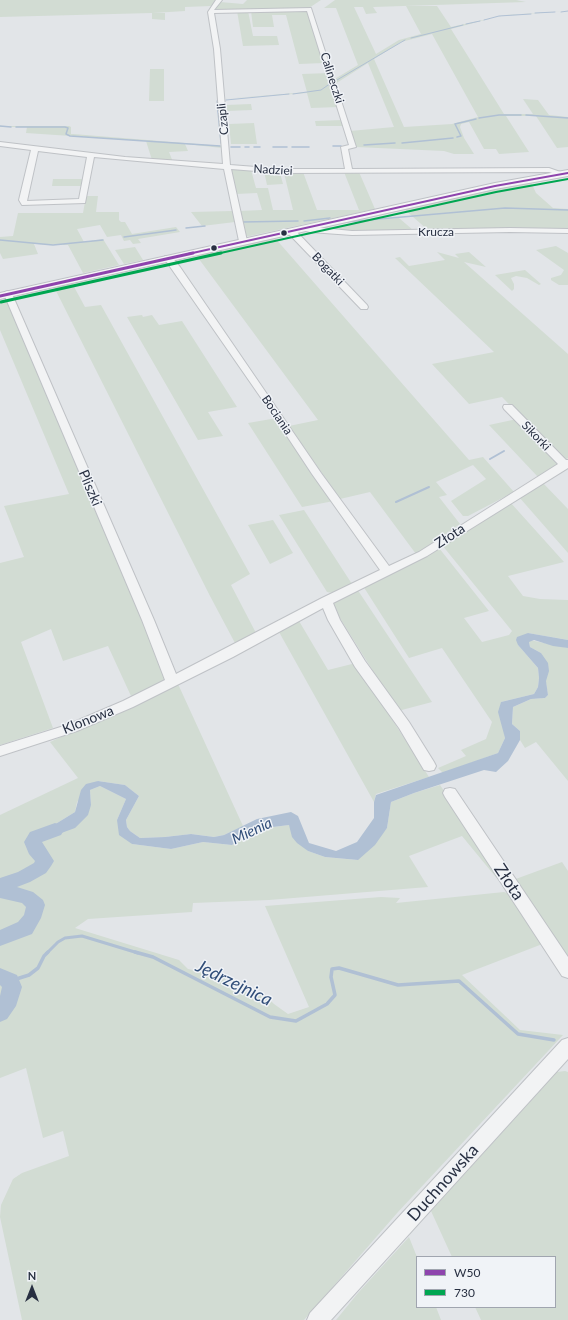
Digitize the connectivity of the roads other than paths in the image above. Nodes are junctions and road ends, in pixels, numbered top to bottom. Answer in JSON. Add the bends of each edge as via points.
{"nodes":[{"id":1,"x":219,"y":0,"type":"edge"},
{"id":2,"x":212,"y":12,"type":"junction"},
{"id":3,"x":0,"y":144,"type":"edge"},
{"id":4,"x":35,"y":149,"type":"junction"},
{"id":5,"x":91,"y":156,"type":"junction"},
{"id":6,"x":227,"y":166,"type":"junction"},
{"id":7,"x":349,"y":170,"type":"junction"},
{"id":8,"x":565,"y":174,"type":"edge"},
{"id":9,"x":304,"y":228,"type":"junction"},
{"id":10,"x":291,"y":231,"type":"junction"},
{"id":11,"x":568,"y":232,"type":"edge"},
{"id":12,"x":244,"y":240,"type":"junction"},
{"id":13,"x":168,"y":258,"type":"junction"},
{"id":14,"x":4,"y":295,"type":"edge"},
{"id":15,"x":364,"y":307,"type":"dead end"},
{"id":16,"x":508,"y":407,"type":"dead end"},
{"id":17,"x":566,"y":464,"type":"edge"},
{"id":18,"x":387,"y":571,"type":"junction"},
{"id":19,"x":326,"y":601,"type":"junction"},
{"id":20,"x":172,"y":681,"type":"junction"},
{"id":21,"x":0,"y":751,"type":"edge"},
{"id":22,"x":429,"y":766,"type":"dead end"},
{"id":23,"x":450,"y":793,"type":"dead end"},
{"id":24,"x":568,"y":971,"type":"edge"},
{"id":25,"x":564,"y":1055,"type":"edge"},
{"id":26,"x":317,"y":1320,"type":"edge"}],
"edges":[{"from":1,"to":2,"type":"street"},
{"from":2,"to":6,"type":"street","name":"Czapli"},
{"from":2,"to":7,"type":"street","name":"Calineczki","via":[[309,9],[348,126],[353,147],[344,147]]},
{"from":3,"to":4,"type":"street","name":"Nadziei"},
{"from":4,"to":5,"type":"street","name":"Nadziei"},
{"from":4,"to":5,"type":"street","via":[[23,200],[25,203],[82,201]]},
{"from":5,"to":6,"type":"street","name":"Nadziei"},
{"from":6,"to":7,"type":"street","name":"Nadziei","via":[[292,171]]},
{"from":6,"to":12,"type":"street","name":"Czapli"},
{"from":7,"to":8,"type":"street","name":"Nadziei","via":[[556,170]]},
{"from":8,"to":9,"type":"main road","via":[[535,178]]},
{"from":9,"to":10,"type":"main road"},
{"from":9,"to":11,"type":"street","name":"Krucza","via":[[352,233],[510,230]]},
{"from":10,"to":12,"type":"main road"},
{"from":10,"to":15,"type":"street","name":"Bogatki"},
{"from":12,"to":13,"type":"main road"},
{"from":13,"to":14,"type":"main road"},
{"from":13,"to":18,"type":"street","name":"Bociania"},
{"from":14,"to":20,"type":"street","name":"Pliszki","via":[[148,620]]},
{"from":16,"to":17,"type":"street","name":"Sikorki"},
{"from":17,"to":18,"type":"street","name":"Złota","via":[[423,554]]},
{"from":18,"to":19,"type":"street","name":"Złota"},
{"from":19,"to":20,"type":"street","name":"Złota"},
{"from":19,"to":22,"type":"street","via":[[360,664],[404,725]]},
{"from":20,"to":21,"type":"street","name":"Klonowa","via":[[128,704],[72,728]]},
{"from":23,"to":24,"type":"street","name":"Złota"},
{"from":25,"to":26,"type":"street","name":"Duchnowska"}]}
